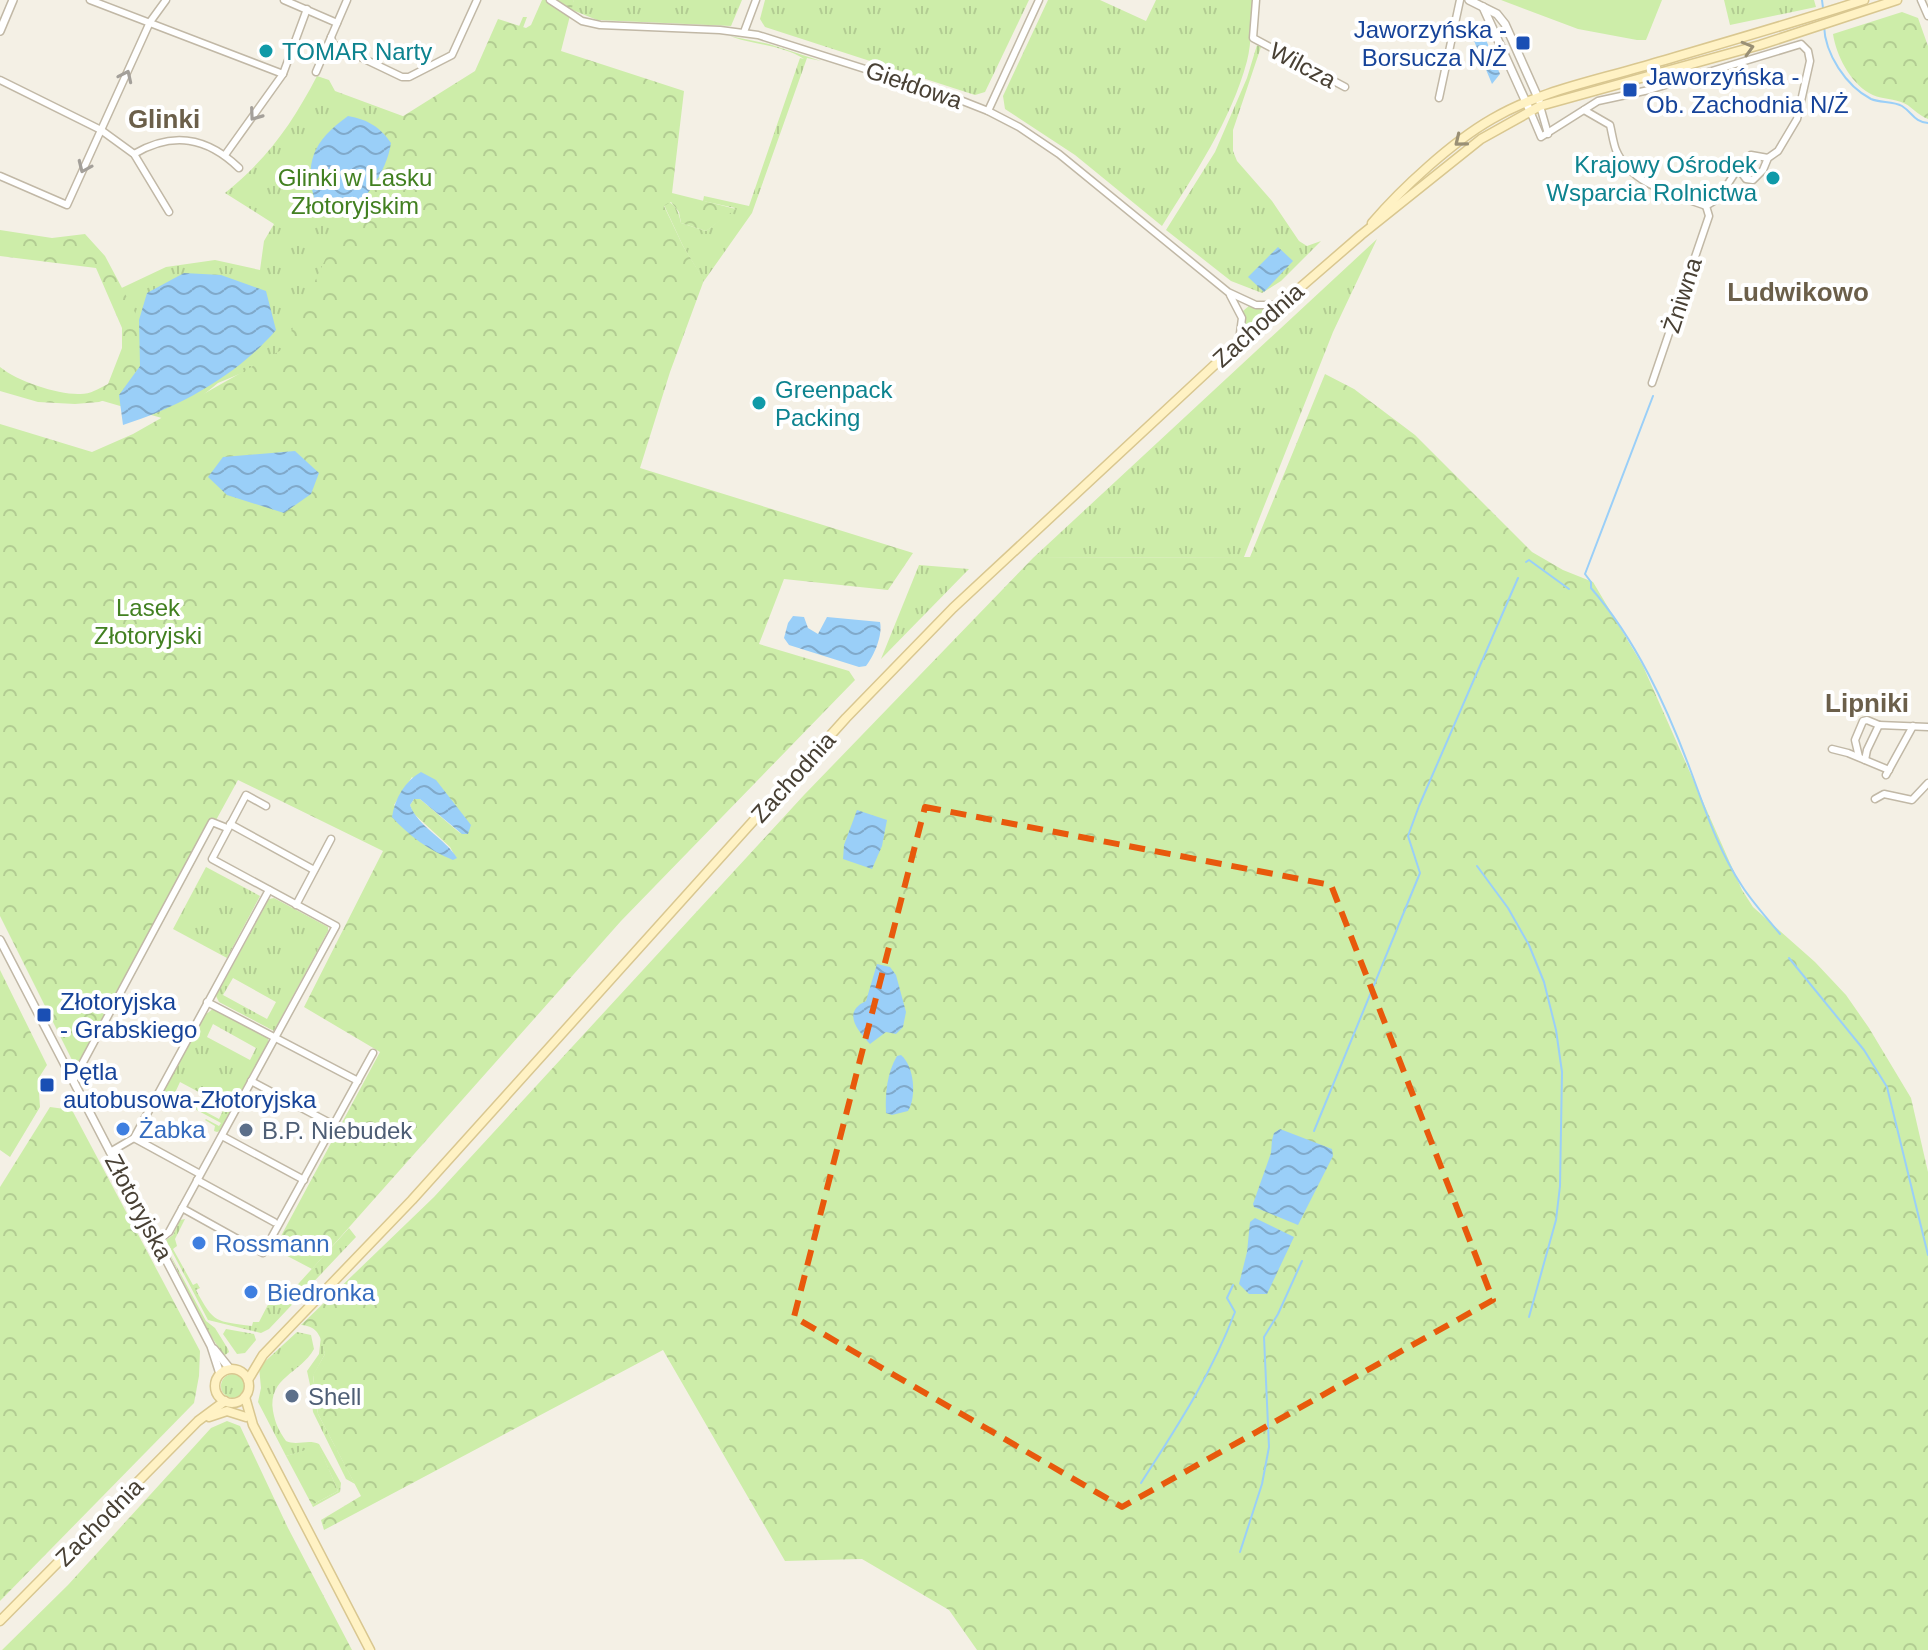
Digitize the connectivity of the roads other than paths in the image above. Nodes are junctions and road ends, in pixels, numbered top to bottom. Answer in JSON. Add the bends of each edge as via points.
{"nodes":[{"id":1,"x":13,"y":0,"type":"edge"},
{"id":2,"x":90,"y":0,"type":"edge"},
{"id":3,"x":166,"y":0,"type":"edge"},
{"id":4,"x":284,"y":0,"type":"edge"},
{"id":5,"x":347,"y":0,"type":"edge"},
{"id":6,"x":477,"y":0,"type":"edge"},
{"id":7,"x":550,"y":0,"type":"edge"},
{"id":8,"x":756,"y":0,"type":"edge"},
{"id":9,"x":1039,"y":0,"type":"edge"},
{"id":10,"x":1256,"y":0,"type":"edge"},
{"id":11,"x":1460,"y":0,"type":"edge"},
{"id":12,"x":1469,"y":0,"type":"edge"},
{"id":13,"x":1864,"y":0,"type":"edge"},
{"id":14,"x":1897,"y":0,"type":"edge"},
{"id":15,"x":1921,"y":0,"type":"edge"},
{"id":16,"x":1482,"y":6,"type":"junction"},
{"id":17,"x":307,"y":9,"type":"junction"},
{"id":18,"x":1928,"y":16,"type":"edge"},
{"id":19,"x":150,"y":22,"type":"junction"},
{"id":20,"x":337,"y":23,"type":"junction"},
{"id":21,"x":0,"y":31,"type":"edge"},
{"id":22,"x":744,"y":32,"type":"junction"},
{"id":23,"x":331,"y":37,"type":"junction"},
{"id":24,"x":316,"y":72,"type":"dead end"},
{"id":25,"x":283,"y":74,"type":"junction"},
{"id":26,"x":0,"y":80,"type":"edge"},
{"id":27,"x":1345,"y":87,"type":"dead end"},
{"id":28,"x":1439,"y":98,"type":"dead end"},
{"id":29,"x":1539,"y":101,"type":"junction"},
{"id":30,"x":1529,"y":106,"type":"junction"},
{"id":31,"x":1584,"y":110,"type":"junction"},
{"id":32,"x":988,"y":111,"type":"junction"},
{"id":33,"x":101,"y":130,"type":"junction"},
{"id":34,"x":1544,"y":136,"type":"junction"},
{"id":35,"x":134,"y":154,"type":"junction"},
{"id":36,"x":225,"y":155,"type":"junction"},
{"id":37,"x":1768,"y":158,"type":"junction"},
{"id":38,"x":239,"y":168,"type":"dead end"},
{"id":39,"x":1738,"y":168,"type":"junction"},
{"id":40,"x":0,"y":176,"type":"edge"},
{"id":41,"x":1706,"y":206,"type":"junction"},
{"id":42,"x":169,"y":212,"type":"dead end"},
{"id":43,"x":1228,"y":292,"type":"junction"},
{"id":44,"x":1279,"y":305,"type":"junction"},
{"id":45,"x":1239,"y":341,"type":"junction"},
{"id":46,"x":1652,"y":383,"type":"dead end"},
{"id":47,"x":1879,"y":725,"type":"junction"},
{"id":48,"x":1913,"y":726,"type":"junction"},
{"id":49,"x":1928,"y":727,"type":"edge"},
{"id":50,"x":1832,"y":749,"type":"dead end"},
{"id":51,"x":1862,"y":759,"type":"junction"},
{"id":52,"x":1928,"y":783,"type":"edge"},
{"id":53,"x":1875,"y":799,"type":"dead end"},
{"id":54,"x":266,"y":806,"type":"dead end"},
{"id":55,"x":228,"y":826,"type":"junction"},
{"id":56,"x":331,"y":839,"type":"dead end"},
{"id":57,"x":314,"y":870,"type":"junction"},
{"id":58,"x":269,"y":890,"type":"junction"},
{"id":59,"x":296,"y":905,"type":"junction"},
{"id":60,"x":0,"y":940,"type":"edge"},
{"id":61,"x":207,"y":1002,"type":"junction"},
{"id":62,"x":275,"y":1037,"type":"junction"},
{"id":63,"x":373,"y":1053,"type":"dead end"},
{"id":64,"x":73,"y":1081,"type":"junction"},
{"id":65,"x":251,"y":1081,"type":"junction"},
{"id":66,"x":358,"y":1081,"type":"junction"},
{"id":67,"x":328,"y":1122,"type":"dead end"},
{"id":68,"x":222,"y":1136,"type":"junction"},
{"id":69,"x":134,"y":1138,"type":"junction"},
{"id":70,"x":110,"y":1152,"type":"junction"},
{"id":71,"x":199,"y":1177,"type":"junction"},
{"id":72,"x":304,"y":1180,"type":"junction"},
{"id":73,"x":182,"y":1208,"type":"junction"},
{"id":74,"x":274,"y":1222,"type":"dead end"},
{"id":75,"x":157,"y":1241,"type":"junction"},
{"id":76,"x":211,"y":1346,"type":"junction"},
{"id":77,"x":263,"y":1355,"type":"junction"},
{"id":78,"x":235,"y":1370,"type":"junction"},
{"id":79,"x":220,"y":1374,"type":"junction"},
{"id":80,"x":248,"y":1380,"type":"junction"},
{"id":81,"x":216,"y":1391,"type":"junction"},
{"id":82,"x":245,"y":1397,"type":"junction"},
{"id":83,"x":229,"y":1402,"type":"junction"},
{"id":84,"x":246,"y":1417,"type":"junction"},
{"id":85,"x":198,"y":1421,"type":"junction"},
{"id":86,"x":253,"y":1425,"type":"junction"},
{"id":87,"x":0,"y":1621,"type":"edge"},
{"id":88,"x":370,"y":1650,"type":"edge"}],
"edges":[{"from":1,"to":21,"type":"street"},
{"from":2,"to":19,"type":"street"},
{"from":3,"to":19,"type":"street"},
{"from":4,"to":17,"type":"street"},
{"from":5,"to":20,"type":"street"},
{"from":6,"to":23,"type":"street","via":[[452,55],[409,77],[333,44]]},
{"from":7,"to":22,"type":"street","name":"Giełdowa","via":[[582,21],[600,25]]},
{"from":8,"to":22,"type":"street"},
{"from":9,"to":32,"type":"street"},
{"from":10,"to":27,"type":"street","name":"Wilcza","via":[[1253,38]]},
{"from":11,"to":28,"type":"street"},
{"from":12,"to":16,"type":"street"},
{"from":13,"to":29,"type":"main road"},
{"from":29,"to":14,"type":"main road","one_way":true,"via":[[1819,27]]},
{"from":15,"to":18,"type":"street"},
{"from":16,"to":29,"type":"street","via":[[1505,24]]},
{"from":16,"to":30,"type":"street"},
{"from":17,"to":20,"type":"street"},
{"from":17,"to":25,"type":"street"},
{"from":19,"to":25,"type":"street"},
{"from":33,"to":19,"type":"street","one_way":true},
{"from":20,"to":23,"type":"street"},
{"from":22,"to":32,"type":"street","name":"Giełdowa"},
{"from":23,"to":24,"type":"street"},
{"from":25,"to":36,"type":"street","one_way":true},
{"from":26,"to":33,"type":"street"},
{"from":29,"to":30,"type":"main road","name":"Zachodnia"},
{"from":29,"to":34,"type":"street"},
{"from":30,"to":34,"type":"street"},
{"from":30,"to":44,"type":"main road","name":"Zachodnia","via":[[1481,139]]},
{"from":31,"to":34,"type":"street"},
{"from":31,"to":37,"type":"street","via":[[1608,97],[1649,90],[1801,44],[1810,61],[1797,119]]},
{"from":31,"to":41,"type":"street","via":[[1610,125],[1617,153],[1639,176]]},
{"from":32,"to":43,"type":"street","name":"Giełdowa","via":[[1059,154]]},
{"from":33,"to":35,"type":"street"},
{"from":33,"to":40,"type":"street","one_way":true,"via":[[67,205]]},
{"from":35,"to":36,"type":"street","via":[[150,144],[181,139]]},
{"from":35,"to":42,"type":"street"},
{"from":36,"to":38,"type":"street"},
{"from":37,"to":39,"type":"street","via":[[1751,155]]},
{"from":37,"to":39,"type":"street","via":[[1753,180]]},
{"from":39,"to":41,"type":"street","via":[[1719,198]]},
{"from":41,"to":46,"type":"street","name":"Żniwna","via":[[1709,216]]},
{"from":43,"to":44,"type":"street","name":"Giełdowa","via":[[1254,304]]},
{"from":43,"to":45,"type":"street","via":[[1241,313]]},
{"from":44,"to":45,"type":"main road","name":"Zachodnia"},
{"from":45,"to":77,"type":"main road","name":"Zachodnia","via":[[1013,550],[846,718],[412,1200]]},
{"from":47,"to":48,"type":"street"},
{"from":47,"to":51,"type":"street"},
{"from":47,"to":51,"type":"street","via":[[1863,721],[1855,740]]},
{"from":48,"to":49,"type":"street"},
{"from":48,"to":51,"type":"street","via":[[1888,773]]},
{"from":50,"to":51,"type":"street"},
{"from":52,"to":53,"type":"street","via":[[1912,800],[1884,794]]},
{"from":54,"to":55,"type":"street","via":[[246,795]]},
{"from":55,"to":57,"type":"street"},
{"from":55,"to":58,"type":"street","via":[[212,859]]},
{"from":55,"to":64,"type":"street","via":[[212,822]]},
{"from":56,"to":57,"type":"street"},
{"from":57,"to":59,"type":"street"},
{"from":58,"to":59,"type":"street"},
{"from":58,"to":61,"type":"street"},
{"from":59,"to":62,"type":"street","via":[[336,926]]},
{"from":60,"to":64,"type":"street","name":"Złotoryjska"},
{"from":61,"to":62,"type":"street"},
{"from":61,"to":69,"type":"street"},
{"from":62,"to":65,"type":"street"},
{"from":62,"to":66,"type":"street"},
{"from":63,"to":66,"type":"street"},
{"from":64,"to":70,"type":"street","name":"Złotoryjska"},
{"from":65,"to":67,"type":"street"},
{"from":65,"to":68,"type":"street"},
{"from":66,"to":72,"type":"street"},
{"from":68,"to":71,"type":"street"},
{"from":68,"to":72,"type":"street"},
{"from":69,"to":70,"type":"street"},
{"from":69,"to":71,"type":"street"},
{"from":70,"to":75,"type":"street","name":"Złotoryjska"},
{"from":71,"to":73,"type":"street"},
{"from":71,"to":74,"type":"street"},
{"from":72,"to":73,"type":"street","via":[[263,1253]]},
{"from":73,"to":75,"type":"street","via":[[169,1232]]},
{"from":75,"to":76,"type":"street","name":"Złotoryjska"},
{"from":76,"to":78,"type":"street","name":"Złotoryjska"},
{"from":76,"to":79,"type":"street","name":"Złotoryjska"},
{"from":77,"to":78,"type":"main road","name":"Zachodnia"},
{"from":77,"to":80,"type":"main road","name":"Zachodnia"},
{"from":78,"to":79,"type":"main road"},
{"from":78,"to":80,"type":"main road"},
{"from":79,"to":81,"type":"main road"},
{"from":80,"to":82,"type":"main road"},
{"from":81,"to":83,"type":"main road"},
{"from":81,"to":85,"type":"main road","name":"Zachodnia"},
{"from":82,"to":83,"type":"main road"},
{"from":82,"to":86,"type":"main road"},
{"from":83,"to":84,"type":"main road"},
{"from":83,"to":85,"type":"main road","name":"Zachodnia"},
{"from":84,"to":85,"type":"main road","via":[[227,1411]]},
{"from":84,"to":86,"type":"main road"},
{"from":85,"to":87,"type":"main road","name":"Zachodnia"},
{"from":86,"to":88,"type":"main road"}]}
